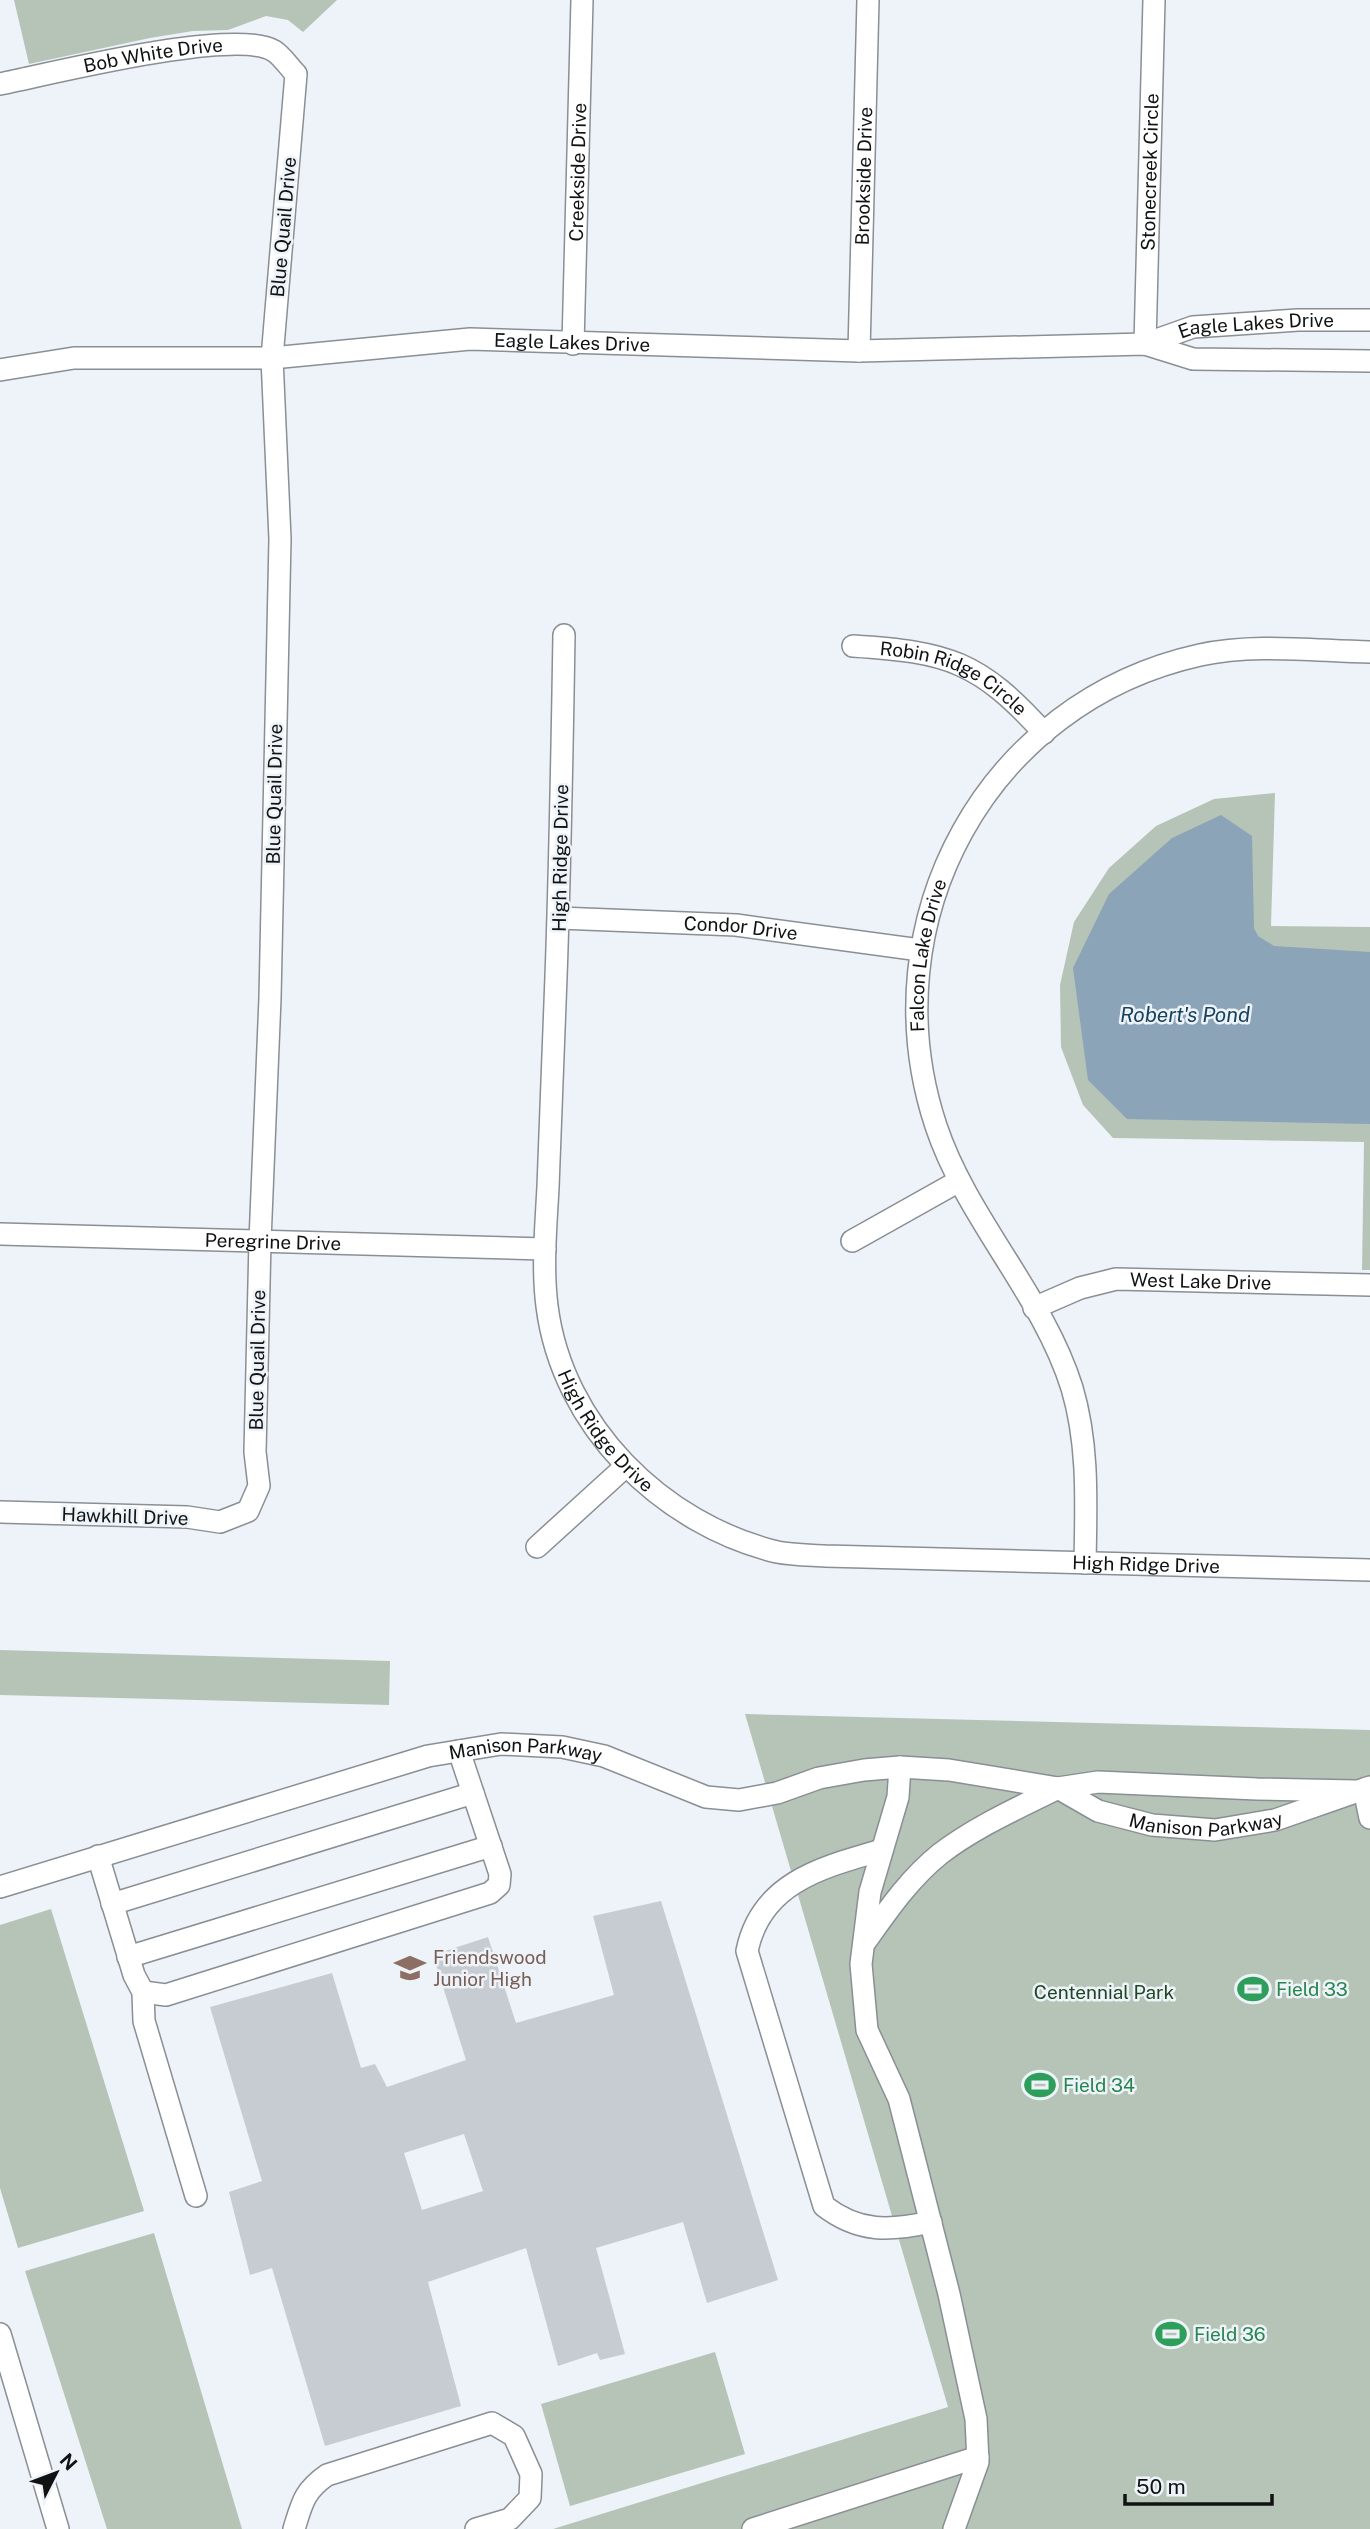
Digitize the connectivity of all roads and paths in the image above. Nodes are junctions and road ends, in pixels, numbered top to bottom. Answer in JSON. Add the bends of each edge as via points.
{"nodes":[{"id":1,"x":582,"y":0,"type":"edge"},
{"id":2,"x":868,"y":0,"type":"edge"},
{"id":3,"x":1154,"y":0,"type":"edge"},
{"id":4,"x":296,"y":74,"type":"joint"},
{"id":5,"x":0,"y":84,"type":"edge"},
{"id":6,"x":1370,"y":320,"type":"edge"},
{"id":7,"x":573,"y":344,"type":"junction"},
{"id":8,"x":1146,"y":344,"type":"junction"},
{"id":9,"x":859,"y":351,"type":"junction"},
{"id":10,"x":272,"y":358,"type":"junction"},
{"id":11,"x":1370,"y":361,"type":"edge"},
{"id":12,"x":0,"y":370,"type":"edge"},
{"id":13,"x":564,"y":635,"type":"dead end"},
{"id":14,"x":853,"y":646,"type":"dead end"},
{"id":15,"x":1370,"y":652,"type":"edge"},
{"id":16,"x":1044,"y":733,"type":"junction"},
{"id":17,"x":559,"y":918,"type":"junction"},
{"id":18,"x":920,"y":950,"type":"junction"},
{"id":19,"x":959,"y":1181,"type":"junction"},
{"id":20,"x":0,"y":1234,"type":"edge"},
{"id":21,"x":260,"y":1241,"type":"junction"},
{"id":22,"x":852,"y":1241,"type":"dead end"},
{"id":23,"x":545,"y":1250,"type":"junction"},
{"id":24,"x":1370,"y":1285,"type":"edge"},
{"id":25,"x":1034,"y":1308,"type":"junction"},
{"id":26,"x":626,"y":1465,"type":"junction"},
{"id":27,"x":248,"y":1511,"type":"joint"},
{"id":28,"x":0,"y":1512,"type":"edge"},
{"id":29,"x":537,"y":1547,"type":"dead end"},
{"id":30,"x":1085,"y":1563,"type":"junction"},
{"id":31,"x":1370,"y":1570,"type":"edge"},
{"id":32,"x":459,"y":1751,"type":"junction"},
{"id":33,"x":900,"y":1767,"type":"junction"},
{"id":34,"x":1058,"y":1788,"type":"junction"},
{"id":35,"x":1363,"y":1789,"type":"edge"},
{"id":36,"x":474,"y":1793,"type":"junction"},
{"id":37,"x":1370,"y":1818,"type":"edge"},
{"id":38,"x":491,"y":1846,"type":"junction"},
{"id":39,"x":882,"y":1850,"type":"junction"},
{"id":40,"x":97,"y":1856,"type":"junction"},
{"id":41,"x":0,"y":1887,"type":"edge"},
{"id":42,"x":112,"y":1904,"type":"junction"},
{"id":43,"x":864,"y":1944,"type":"junction"},
{"id":44,"x":128,"y":1957,"type":"junction"},
{"id":45,"x":143,"y":1992,"type":"junction"},
{"id":46,"x":196,"y":2196,"type":"dead end"},
{"id":47,"x":931,"y":2222,"type":"junction"},
{"id":48,"x":0,"y":2334,"type":"edge"},
{"id":49,"x":978,"y":2457,"type":"junction"},
{"id":50,"x":58,"y":2529,"type":"edge"},
{"id":51,"x":295,"y":2529,"type":"edge"},
{"id":52,"x":476,"y":2529,"type":"edge"},
{"id":53,"x":753,"y":2529,"type":"edge"},
{"id":54,"x":954,"y":2529,"type":"edge"}],
"edges":[{"from":1,"to":7,"type":"street","name":"Creekside Drive"},
{"from":2,"to":9,"type":"street","name":"Brookside Drive"},
{"from":3,"to":8,"type":"street","name":"Stonecreek Circle"},
{"from":4,"to":5,"type":"street","name":"Bob White Drive","via":[[275,51],[252,44],[161,50]]},
{"from":4,"to":10,"type":"street","name":"Blue Quail Drive"},
{"from":6,"to":8,"type":"street","name":"Eagle Lakes Drive","via":[[1193,327]]},
{"from":7,"to":9,"type":"street","name":"Eagle Lakes Drive"},
{"from":7,"to":10,"type":"street","name":"Eagle Lakes Drive","via":[[470,340]]},
{"from":8,"to":9,"type":"street","name":"Eagle Lakes Drive"},
{"from":8,"to":11,"type":"street","name":"Eagle Lakes Drive","via":[[1193,359]]},
{"from":10,"to":12,"type":"street","name":"Eagle Lakes Drive","via":[[74,358]]},
{"from":10,"to":21,"type":"street","name":"Blue Quail Drive","via":[[279,553]]},
{"from":13,"to":17,"type":"street","name":"High Ridge Drive"},
{"from":14,"to":16,"type":"street","name":"Robin Ridge Circle","via":[[911,650],[950,659],[985,677]]},
{"from":15,"to":16,"type":"street","name":"Falcon Lake Drive","via":[[1245,649],[1201,655],[1119,684]]},
{"from":16,"to":18,"type":"street","name":"Falcon Lake Drive","via":[[978,803],[955,842],[938,881]]},
{"from":17,"to":18,"type":"street","name":"Condor Drive","via":[[736,925]]},
{"from":17,"to":23,"type":"street","name":"High Ridge Drive"},
{"from":18,"to":19,"type":"street","name":"Falcon Lake Drive","via":[[915,1020],[923,1079],[936,1128]]},
{"from":19,"to":22,"type":"street"},
{"from":19,"to":25,"type":"street","name":"Falcon Lake Drive"},
{"from":20,"to":21,"type":"street","name":"Peregrine Drive"},
{"from":21,"to":23,"type":"street","name":"Peregrine Drive"},
{"from":21,"to":27,"type":"street","name":"Blue Quail Drive","via":[[255,1452],[259,1486]]},
{"from":23,"to":26,"type":"street","name":"High Ridge Drive","via":[[547,1305],[555,1346],[574,1393]]},
{"from":24,"to":25,"type":"street","name":"West Lake Drive","via":[[1116,1279],[1080,1288]]},
{"from":25,"to":30,"type":"street","name":"Falcon Lake Drive","via":[[1072,1387],[1083,1435]]},
{"from":26,"to":29,"type":"street"},
{"from":26,"to":30,"type":"street","name":"High Ridge Drive","via":[[701,1523],[779,1552]]},
{"from":27,"to":28,"type":"street","name":"Hawkhill Drive","via":[[220,1522]]},
{"from":30,"to":31,"type":"street","name":"High Ridge Drive"},
{"from":32,"to":33,"type":"street","name":"Manison Parkway","via":[[501,1744],[562,1747],[604,1756],[706,1797],[739,1800],[778,1793],[819,1778]]},
{"from":32,"to":36,"type":"street"},
{"from":32,"to":40,"type":"street","name":"Manison Parkway","via":[[428,1756]]},
{"from":33,"to":34,"type":"street","name":"Manison Parkway"},
{"from":33,"to":39,"type":"street","via":[[898,1797]]},
{"from":34,"to":35,"type":"street","name":"Manison Parkway","via":[[1098,1782]]},
{"from":34,"to":35,"type":"street","name":"Manison Parkway","via":[[1098,1811],[1152,1825],[1214,1830],[1275,1819]]},
{"from":34,"to":43,"type":"street","via":[[939,1855],[901,1892]]},
{"from":35,"to":37,"type":"street"},
{"from":36,"to":38,"type":"street"},
{"from":36,"to":42,"type":"street"},
{"from":38,"to":44,"type":"street"},
{"from":38,"to":45,"type":"street","via":[[500,1874],[499,1885],[490,1893],[166,1995]]},
{"from":39,"to":43,"type":"street","via":[[870,1892]]},
{"from":39,"to":47,"type":"street","via":[[821,1868],[791,1885],[752,1930],[747,1951],[824,2206],[864,2227],[899,2229]]},
{"from":40,"to":41,"type":"street","name":"Manison Parkway"},
{"from":40,"to":42,"type":"street"},
{"from":42,"to":44,"type":"street"},
{"from":43,"to":47,"type":"street","via":[[861,1964],[867,2030],[899,2099]]},
{"from":44,"to":45,"type":"street"},
{"from":45,"to":46,"type":"street","via":[[144,2021]]},
{"from":47,"to":49,"type":"street","via":[[976,2419]]},
{"from":48,"to":50,"type":"street"},
{"from":49,"to":53,"type":"street"},
{"from":49,"to":54,"type":"street"},
{"from":51,"to":52,"type":"street","via":[[310,2487],[327,2475],[492,2423],[514,2436],[531,2474],[530,2498],[510,2519]]}]}
